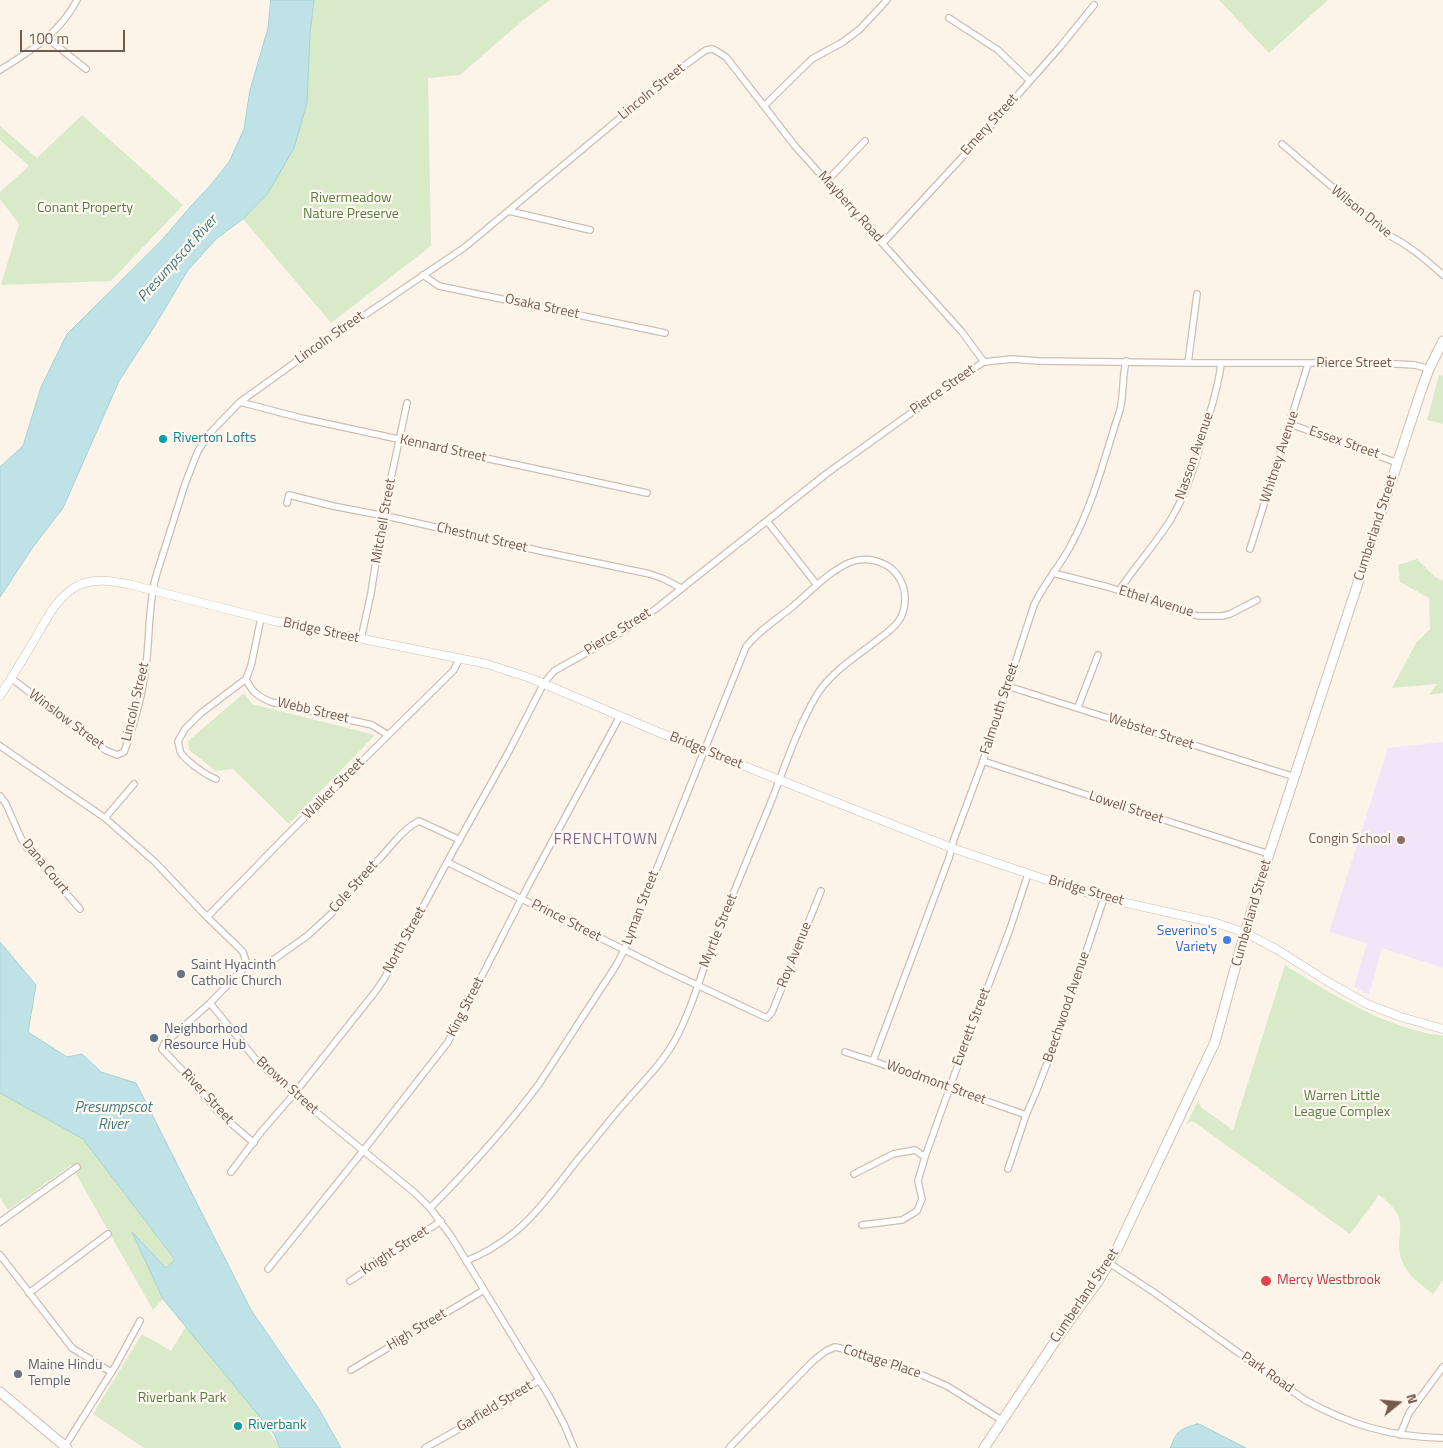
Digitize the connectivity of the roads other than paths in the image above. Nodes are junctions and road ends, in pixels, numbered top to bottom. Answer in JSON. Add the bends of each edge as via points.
{"nodes":[{"id":1,"x":77,"y":0,"type":"edge"},
{"id":2,"x":887,"y":0,"type":"edge"},
{"id":3,"x":1094,"y":5,"type":"dead end"},
{"id":4,"x":949,"y":18,"type":"dead end"},
{"id":5,"x":47,"y":38,"type":"junction"},
{"id":6,"x":718,"y":51,"type":"joint"},
{"id":7,"x":86,"y":69,"type":"dead end"},
{"id":8,"x":0,"y":70,"type":"edge"},
{"id":9,"x":1030,"y":81,"type":"junction"},
{"id":10,"x":764,"y":106,"type":"junction"},
{"id":11,"x":865,"y":141,"type":"dead end"},
{"id":12,"x":1282,"y":144,"type":"dead end"},
{"id":13,"x":826,"y":182,"type":"junction"},
{"id":14,"x":509,"y":211,"type":"junction"},
{"id":15,"x":590,"y":230,"type":"dead end"},
{"id":16,"x":883,"y":243,"type":"junction"},
{"id":17,"x":423,"y":275,"type":"junction"},
{"id":18,"x":1443,"y":275,"type":"edge"},
{"id":19,"x":1197,"y":294,"type":"dead end"},
{"id":20,"x":664,"y":333,"type":"dead end"},
{"id":21,"x":1443,"y":341,"type":"edge"},
{"id":22,"x":1126,"y":361,"type":"junction"},
{"id":23,"x":984,"y":362,"type":"junction"},
{"id":24,"x":1188,"y":363,"type":"junction"},
{"id":25,"x":1220,"y":363,"type":"junction"},
{"id":26,"x":1308,"y":364,"type":"junction"},
{"id":27,"x":1429,"y":369,"type":"junction"},
{"id":28,"x":240,"y":402,"type":"junction"},
{"id":29,"x":407,"y":403,"type":"dead end"},
{"id":30,"x":1290,"y":424,"type":"junction"},
{"id":31,"x":399,"y":439,"type":"junction"},
{"id":32,"x":1398,"y":462,"type":"junction"},
{"id":33,"x":647,"y":493,"type":"dead end"},
{"id":34,"x":287,"y":503,"type":"dead end"},
{"id":35,"x":383,"y":516,"type":"junction"},
{"id":36,"x":767,"y":521,"type":"junction"},
{"id":37,"x":1250,"y":549,"type":"dead end"},
{"id":38,"x":891,"y":568,"type":"joint"},
{"id":39,"x":1053,"y":573,"type":"junction"},
{"id":40,"x":817,"y":585,"type":"junction"},
{"id":41,"x":681,"y":588,"type":"junction"},
{"id":42,"x":152,"y":590,"type":"junction"},
{"id":43,"x":1120,"y":591,"type":"junction"},
{"id":44,"x":1257,"y":600,"type":"dead end"},
{"id":45,"x":261,"y":618,"type":"junction"},
{"id":46,"x":361,"y":639,"type":"junction"},
{"id":47,"x":1098,"y":655,"type":"dead end"},
{"id":48,"x":459,"y":658,"type":"junction"},
{"id":49,"x":11,"y":678,"type":"junction"},
{"id":50,"x":246,"y":678,"type":"junction"},
{"id":51,"x":544,"y":683,"type":"junction"},
{"id":52,"x":1007,"y":686,"type":"junction"},
{"id":53,"x":0,"y":696,"type":"edge"},
{"id":54,"x":1078,"y":707,"type":"junction"},
{"id":55,"x":620,"y":716,"type":"junction"},
{"id":56,"x":388,"y":734,"type":"junction"},
{"id":57,"x":0,"y":746,"type":"edge"},
{"id":58,"x":705,"y":750,"type":"junction"},
{"id":59,"x":124,"y":752,"type":"joint"},
{"id":60,"x":984,"y":761,"type":"junction"},
{"id":61,"x":1295,"y":777,"type":"junction"},
{"id":62,"x":216,"y":779,"type":"dead end"},
{"id":63,"x":779,"y":780,"type":"junction"},
{"id":64,"x":134,"y":784,"type":"dead end"},
{"id":65,"x":0,"y":796,"type":"edge"},
{"id":66,"x":105,"y":818,"type":"junction"},
{"id":67,"x":460,"y":840,"type":"junction"},
{"id":68,"x":952,"y":848,"type":"junction"},
{"id":69,"x":1269,"y":854,"type":"junction"},
{"id":70,"x":447,"y":862,"type":"junction"},
{"id":71,"x":1028,"y":874,"type":"junction"},
{"id":72,"x":821,"y":891,"type":"dead end"},
{"id":73,"x":1104,"y":898,"type":"junction"},
{"id":74,"x":522,"y":899,"type":"junction"},
{"id":75,"x":80,"y":909,"type":"dead end"},
{"id":76,"x":207,"y":917,"type":"junction"},
{"id":77,"x":1246,"y":933,"type":"junction"},
{"id":78,"x":624,"y":950,"type":"junction"},
{"id":79,"x":246,"y":965,"type":"junction"},
{"id":80,"x":698,"y":986,"type":"junction"},
{"id":81,"x":210,"y":1003,"type":"junction"},
{"id":82,"x":766,"y":1018,"type":"joint"},
{"id":83,"x":1443,"y":1029,"type":"edge"},
{"id":84,"x":845,"y":1052,"type":"dead end"},
{"id":85,"x":873,"y":1061,"type":"junction"},
{"id":86,"x":950,"y":1088,"type":"junction"},
{"id":87,"x":294,"y":1094,"type":"junction"},
{"id":88,"x":1026,"y":1115,"type":"junction"},
{"id":89,"x":254,"y":1143,"type":"junction"},
{"id":90,"x":364,"y":1151,"type":"junction"},
{"id":91,"x":925,"y":1157,"type":"junction"},
{"id":92,"x":77,"y":1167,"type":"dead end"},
{"id":93,"x":1008,"y":1170,"type":"dead end"},
{"id":94,"x":231,"y":1172,"type":"dead end"},
{"id":95,"x":854,"y":1174,"type":"dead end"},
{"id":96,"x":430,"y":1208,"type":"junction"},
{"id":97,"x":441,"y":1221,"type":"junction"},
{"id":98,"x":0,"y":1222,"type":"edge"},
{"id":99,"x":862,"y":1225,"type":"dead end"},
{"id":100,"x":108,"y":1234,"type":"dead end"},
{"id":101,"x":0,"y":1255,"type":"edge"},
{"id":102,"x":466,"y":1262,"type":"junction"},
{"id":103,"x":1109,"y":1263,"type":"junction"},
{"id":104,"x":268,"y":1270,"type":"dead end"},
{"id":105,"x":350,"y":1281,"type":"dead end"},
{"id":106,"x":484,"y":1290,"type":"junction"},
{"id":107,"x":29,"y":1292,"type":"junction"},
{"id":108,"x":140,"y":1322,"type":"dead end"},
{"id":109,"x":1443,"y":1367,"type":"edge"},
{"id":110,"x":350,"y":1370,"type":"dead end"},
{"id":111,"x":111,"y":1372,"type":"junction"},
{"id":112,"x":539,"y":1380,"type":"junction"},
{"id":113,"x":0,"y":1392,"type":"edge"},
{"id":114,"x":1003,"y":1421,"type":"junction"},
{"id":115,"x":1400,"y":1434,"type":"junction"},
{"id":116,"x":1443,"y":1438,"type":"edge"},
{"id":117,"x":66,"y":1447,"type":"edge"},
{"id":118,"x":425,"y":1448,"type":"edge"},
{"id":119,"x":574,"y":1448,"type":"edge"},
{"id":120,"x":729,"y":1448,"type":"edge"},
{"id":121,"x":984,"y":1448,"type":"edge"}],
"edges":[{"from":1,"to":5,"type":"street","via":[[60,26]]},
{"from":2,"to":10,"type":"street","via":[[860,29],[812,59]]},
{"from":3,"to":9,"type":"street","name":"Emery Street"},
{"from":4,"to":9,"type":"street","via":[[998,50]]},
{"from":5,"to":7,"type":"street"},
{"from":5,"to":8,"type":"street"},
{"from":6,"to":10,"type":"street","name":"Mayberry Road"},
{"from":6,"to":14,"type":"street","name":"Lincoln Street","via":[[706,50],[693,58]]},
{"from":9,"to":16,"type":"street","name":"Emery Street"},
{"from":10,"to":13,"type":"street","name":"Mayberry Road"},
{"from":11,"to":13,"type":"street"},
{"from":12,"to":18,"type":"street","name":"Wilson Drive","via":[[1387,234],[1420,254]]},
{"from":13,"to":16,"type":"street","name":"Mayberry Road"},
{"from":14,"to":15,"type":"street"},
{"from":14,"to":17,"type":"street","name":"Lincoln Street","via":[[465,247]]},
{"from":16,"to":23,"type":"street","name":"Mayberry Road","via":[[962,332]]},
{"from":17,"to":20,"type":"street","name":"Osaka Street","via":[[439,286]]},
{"from":17,"to":28,"type":"street","name":"Lincoln Street"},
{"from":19,"to":24,"type":"street"},
{"from":21,"to":27,"type":"main road","name":"Cumberland Street"},
{"from":22,"to":23,"type":"street","name":"Pierce Street","via":[[1012,359]]},
{"from":22,"to":24,"type":"street","name":"Pierce Street"},
{"from":22,"to":39,"type":"street","name":"Falmouth Street","via":[[1123,398],[1090,499],[1072,543]]},
{"from":23,"to":36,"type":"street","name":"Pierce Street","via":[[852,455]]},
{"from":24,"to":25,"type":"street","name":"Pierce Street"},
{"from":25,"to":26,"type":"street","name":"Pierce Street"},
{"from":25,"to":43,"type":"street","name":"Nasson Avenue","via":[[1220,379],[1187,489],[1171,519]]},
{"from":26,"to":27,"type":"street","name":"Pierce Street","via":[[1406,364]]},
{"from":26,"to":30,"type":"street","name":"Whitney Avenue"},
{"from":27,"to":32,"type":"main road","name":"Cumberland Street"},
{"from":28,"to":31,"type":"street","name":"Kennard Street"},
{"from":28,"to":42,"type":"street","name":"Lincoln Street","via":[[210,433],[195,458]]},
{"from":29,"to":31,"type":"street","name":"Mitchell Street"},
{"from":30,"to":32,"type":"street","name":"Essex Street"},
{"from":30,"to":37,"type":"street","name":"Whitney Avenue"},
{"from":31,"to":33,"type":"street","name":"Kennard Street"},
{"from":31,"to":35,"type":"street","name":"Mitchell Street"},
{"from":32,"to":61,"type":"main road","name":"Cumberland Street"},
{"from":34,"to":35,"type":"street","name":"Chestnut Street","via":[[289,495]]},
{"from":35,"to":41,"type":"street","name":"Chestnut Street","via":[[650,574]]},
{"from":35,"to":46,"type":"street","name":"Mitchell Street"},
{"from":36,"to":40,"type":"street"},
{"from":36,"to":41,"type":"street","name":"Pierce Street"},
{"from":38,"to":40,"type":"street","name":"Lyman Street","via":[[878,561],[861,560],[845,565]]},
{"from":38,"to":63,"type":"street","name":"Myrtle Street","via":[[900,578],[904,591],[902,617],[820,690],[809,708]]},
{"from":39,"to":43,"type":"street","name":"Ethel Avenue"},
{"from":39,"to":52,"type":"street","name":"Falmouth Street","via":[[1034,605]]},
{"from":40,"to":58,"type":"street","name":"Lyman Street","via":[[746,647]]},
{"from":41,"to":51,"type":"street","name":"Pierce Street","via":[[611,639],[561,666]]},
{"from":42,"to":45,"type":"street","name":"Bridge Street"},
{"from":42,"to":49,"type":"street","name":"Bridge Street","via":[[114,581],[89,582],[74,588],[57,604]]},
{"from":42,"to":59,"type":"street","name":"Lincoln Street","via":[[146,669]]},
{"from":43,"to":44,"type":"street","name":"Ethel Avenue","via":[[1205,616],[1230,614]]},
{"from":45,"to":46,"type":"street","name":"Bridge Street"},
{"from":45,"to":50,"type":"street"},
{"from":46,"to":48,"type":"street","name":"Bridge Street"},
{"from":47,"to":54,"type":"street"},
{"from":48,"to":51,"type":"street","name":"Bridge Street"},
{"from":48,"to":56,"type":"street","name":"Walker Street","via":[[454,670]]},
{"from":49,"to":53,"type":"street","name":"Bridge Street"},
{"from":49,"to":59,"type":"street","name":"Winslow Street","via":[[105,750],[117,755]]},
{"from":50,"to":56,"type":"street","name":"Webb Street","via":[[258,697],[372,725]]},
{"from":50,"to":62,"type":"street","via":[[201,713],[178,741],[186,758]]},
{"from":51,"to":55,"type":"street","name":"Bridge Street"},
{"from":51,"to":67,"type":"street","name":"North Street"},
{"from":52,"to":54,"type":"street","name":"Webster Street"},
{"from":52,"to":60,"type":"street","name":"Falmouth Street"},
{"from":54,"to":61,"type":"street","name":"Webster Street"},
{"from":55,"to":58,"type":"street","name":"Bridge Street"},
{"from":55,"to":74,"type":"street","name":"King Street"},
{"from":56,"to":76,"type":"street","name":"Walker Street"},
{"from":57,"to":66,"type":"street"},
{"from":58,"to":63,"type":"street","name":"Bridge Street"},
{"from":58,"to":78,"type":"street","name":"Lyman Street"},
{"from":60,"to":68,"type":"street","name":"Falmouth Street"},
{"from":60,"to":69,"type":"street","name":"Lowell Street"},
{"from":61,"to":69,"type":"main road","name":"Cumberland Street"},
{"from":63,"to":68,"type":"street","name":"Bridge Street"},
{"from":63,"to":80,"type":"street","name":"Myrtle Street"},
{"from":64,"to":66,"type":"street"},
{"from":65,"to":75,"type":"street","name":"Dana Court","via":[[27,848]]},
{"from":66,"to":76,"type":"street","via":[[155,862]]},
{"from":67,"to":70,"type":"street","name":"North Street"},
{"from":67,"to":79,"type":"street","name":"Cole Street","via":[[419,821],[413,824],[307,936],[266,966]]},
{"from":68,"to":71,"type":"street","name":"Bridge Street"},
{"from":68,"to":85,"type":"street","name":"Falmouth Street"},
{"from":69,"to":77,"type":"main road","name":"Cumberland Street"},
{"from":70,"to":74,"type":"street","name":"Prince Street"},
{"from":70,"to":87,"type":"street","name":"North Street","via":[[380,985]]},
{"from":71,"to":73,"type":"street","name":"Bridge Street"},
{"from":71,"to":86,"type":"street","name":"Everett Street"},
{"from":72,"to":82,"type":"street","name":"Roy Avenue","via":[[772,1012]]},
{"from":73,"to":77,"type":"street","name":"Bridge Street","via":[[1216,923]]},
{"from":73,"to":88,"type":"street","name":"Beechwood Avenue","via":[[1060,1030]]},
{"from":74,"to":78,"type":"street","name":"Prince Street"},
{"from":74,"to":90,"type":"street","name":"King Street","via":[[448,1042]]},
{"from":76,"to":79,"type":"street","via":[[242,952]]},
{"from":77,"to":83,"type":"street","name":"Bridge Street","via":[[1367,1004]]},
{"from":77,"to":103,"type":"main road","name":"Cumberland Street","via":[[1213,1047]]},
{"from":78,"to":80,"type":"street","name":"Prince Street"},
{"from":78,"to":96,"type":"street","name":"Lyman Street","via":[[539,1084]]},
{"from":79,"to":81,"type":"street"},
{"from":80,"to":82,"type":"street","name":"Prince Street"},
{"from":80,"to":102,"type":"street","name":"Myrtle Street","via":[[667,1053],[533,1214],[505,1240]]},
{"from":81,"to":87,"type":"street","name":"Brown Street","via":[[258,1060]]},
{"from":81,"to":89,"type":"street","name":"River Street","via":[[162,1049],[219,1113]]},
{"from":84,"to":85,"type":"street","name":"Woodmont Street"},
{"from":85,"to":86,"type":"street","name":"Woodmont Street"},
{"from":86,"to":88,"type":"street","name":"Woodmont Street"},
{"from":86,"to":91,"type":"street","name":"Everett Street"},
{"from":87,"to":89,"type":"street","name":"North Street"},
{"from":87,"to":90,"type":"street","name":"Brown Street"},
{"from":88,"to":93,"type":"street","name":"Beechwood Avenue"},
{"from":89,"to":94,"type":"street","name":"North Street"},
{"from":90,"to":96,"type":"street","name":"Brown Street"},
{"from":90,"to":104,"type":"street","name":"King Street"},
{"from":91,"to":95,"type":"street","via":[[915,1150],[893,1154]]},
{"from":91,"to":99,"type":"street","name":"Everett Street","via":[[918,1181],[922,1199],[917,1211],[902,1220]]},
{"from":92,"to":98,"type":"street"},
{"from":96,"to":97,"type":"street","name":"Brown Street"},
{"from":97,"to":102,"type":"street","name":"Brown Street"},
{"from":97,"to":105,"type":"street","name":"Knight Street"},
{"from":100,"to":107,"type":"street"},
{"from":101,"to":107,"type":"street"},
{"from":102,"to":106,"type":"street","name":"Brown Street"},
{"from":103,"to":114,"type":"main road","name":"Cumberland Street"},
{"from":103,"to":115,"type":"street","name":"Park Road","via":[[1305,1400],[1355,1424]]},
{"from":106,"to":110,"type":"street","name":"High Street"},
{"from":106,"to":112,"type":"street","name":"Brown Street"},
{"from":107,"to":111,"type":"street","via":[[72,1348]]},
{"from":108,"to":111,"type":"street"},
{"from":109,"to":115,"type":"street","via":[[1408,1412]]},
{"from":111,"to":117,"type":"street"},
{"from":112,"to":118,"type":"street","name":"Garfield Street"},
{"from":112,"to":119,"type":"street","name":"Brown Street"},
{"from":113,"to":117,"type":"main road"},
{"from":114,"to":120,"type":"street","name":"Cottage Place","via":[[948,1386],[835,1347],[813,1361]]},
{"from":114,"to":121,"type":"main road","name":"Cumberland Street"},
{"from":115,"to":116,"type":"street","name":"Park Road"}]}
